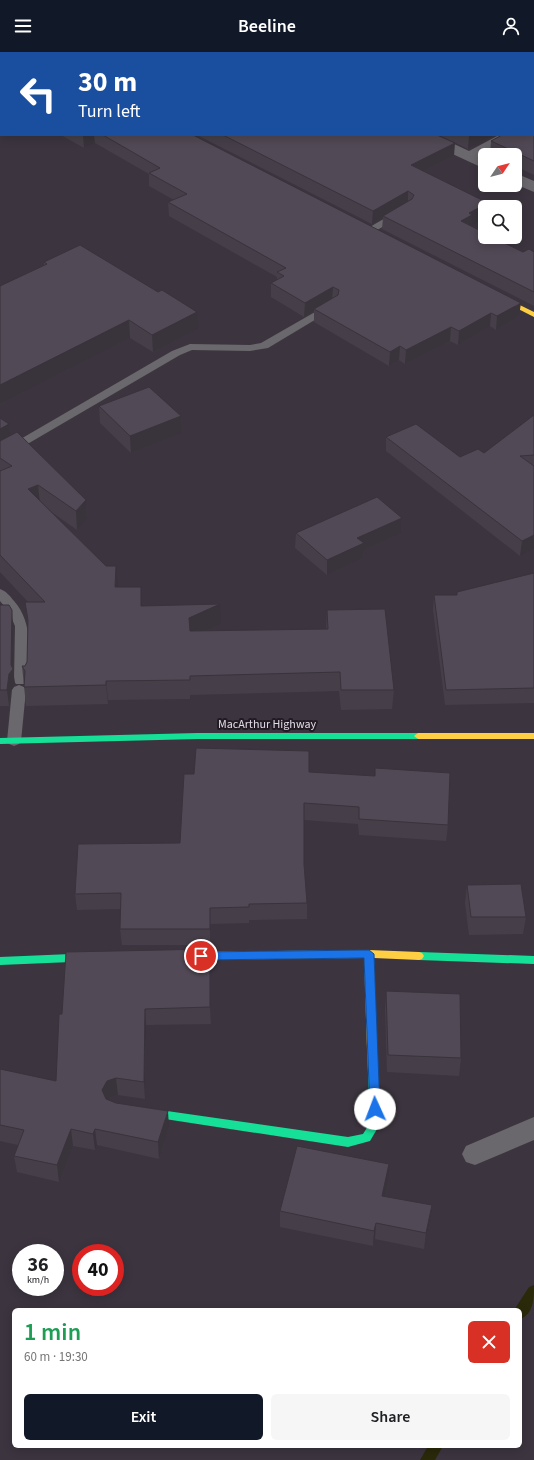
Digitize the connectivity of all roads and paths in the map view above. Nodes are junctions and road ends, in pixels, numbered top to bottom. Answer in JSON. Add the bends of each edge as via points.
{"nodes":[{"id":1,"x":425,"y":136,"type":"edge"},
{"id":2,"x":509,"y":136,"type":"edge"},
{"id":3,"x":469,"y":157,"type":"junction"},
{"id":4,"x":478,"y":161,"type":"edge"},
{"id":5,"x":522,"y":181,"type":"edge"},
{"id":6,"x":534,"y":187,"type":"edge"},
{"id":7,"x":407,"y":209,"type":"edge"},
{"id":8,"x":364,"y":229,"type":"joint"},
{"id":9,"x":382,"y":238,"type":"edge"},
{"id":10,"x":486,"y":290,"type":"edge"},
{"id":11,"x":333,"y":304,"type":"edge"},
{"id":12,"x":534,"y":315,"type":"edge"},
{"id":13,"x":0,"y":456,"type":"edge"},
{"id":14,"x":0,"y":593,"type":"edge"},
{"id":15,"x":534,"y":736,"type":"edge"},
{"id":16,"x":14,"y":740,"type":"junction"},
{"id":17,"x":0,"y":741,"type":"edge"},
{"id":18,"x":369,"y":954,"type":"junction"},
{"id":19,"x":172,"y":956,"type":"edge"},
{"id":20,"x":101,"y":957,"type":"edge"},
{"id":21,"x":534,"y":960,"type":"edge"},
{"id":22,"x":0,"y":961,"type":"edge"},
{"id":23,"x":133,"y":1110,"type":"edge"},
{"id":24,"x":534,"y":1128,"type":"edge"},
{"id":25,"x":475,"y":1154,"type":"dead end"}],
"edges":[{"from":1,"to":3,"type":"street"},
{"from":2,"to":3,"type":"street"},
{"from":3,"to":4,"type":"street"},
{"from":5,"to":6,"type":"street"},
{"from":7,"to":8,"type":"lane"},
{"from":8,"to":9,"type":"main road"},
{"from":10,"to":12,"type":"main road"},
{"from":11,"to":13,"type":"lane","via":[[264,346],[190,347],[176,353]]},
{"from":14,"to":16,"type":"lane","via":[[15,610],[22,626],[20,686]]},
{"from":15,"to":16,"type":"main road","name":"MacArthur Highway","via":[[206,736]]},
{"from":16,"to":17,"type":"main road","name":"MacArthur Highway"},
{"from":18,"to":19,"type":"main road"},
{"from":18,"to":21,"type":"main road"},
{"from":18,"to":23,"type":"main road","via":[[375,1124],[366,1138],[348,1142]]},
{"from":20,"to":22,"type":"main road"},
{"from":24,"to":25,"type":"street"}]}
